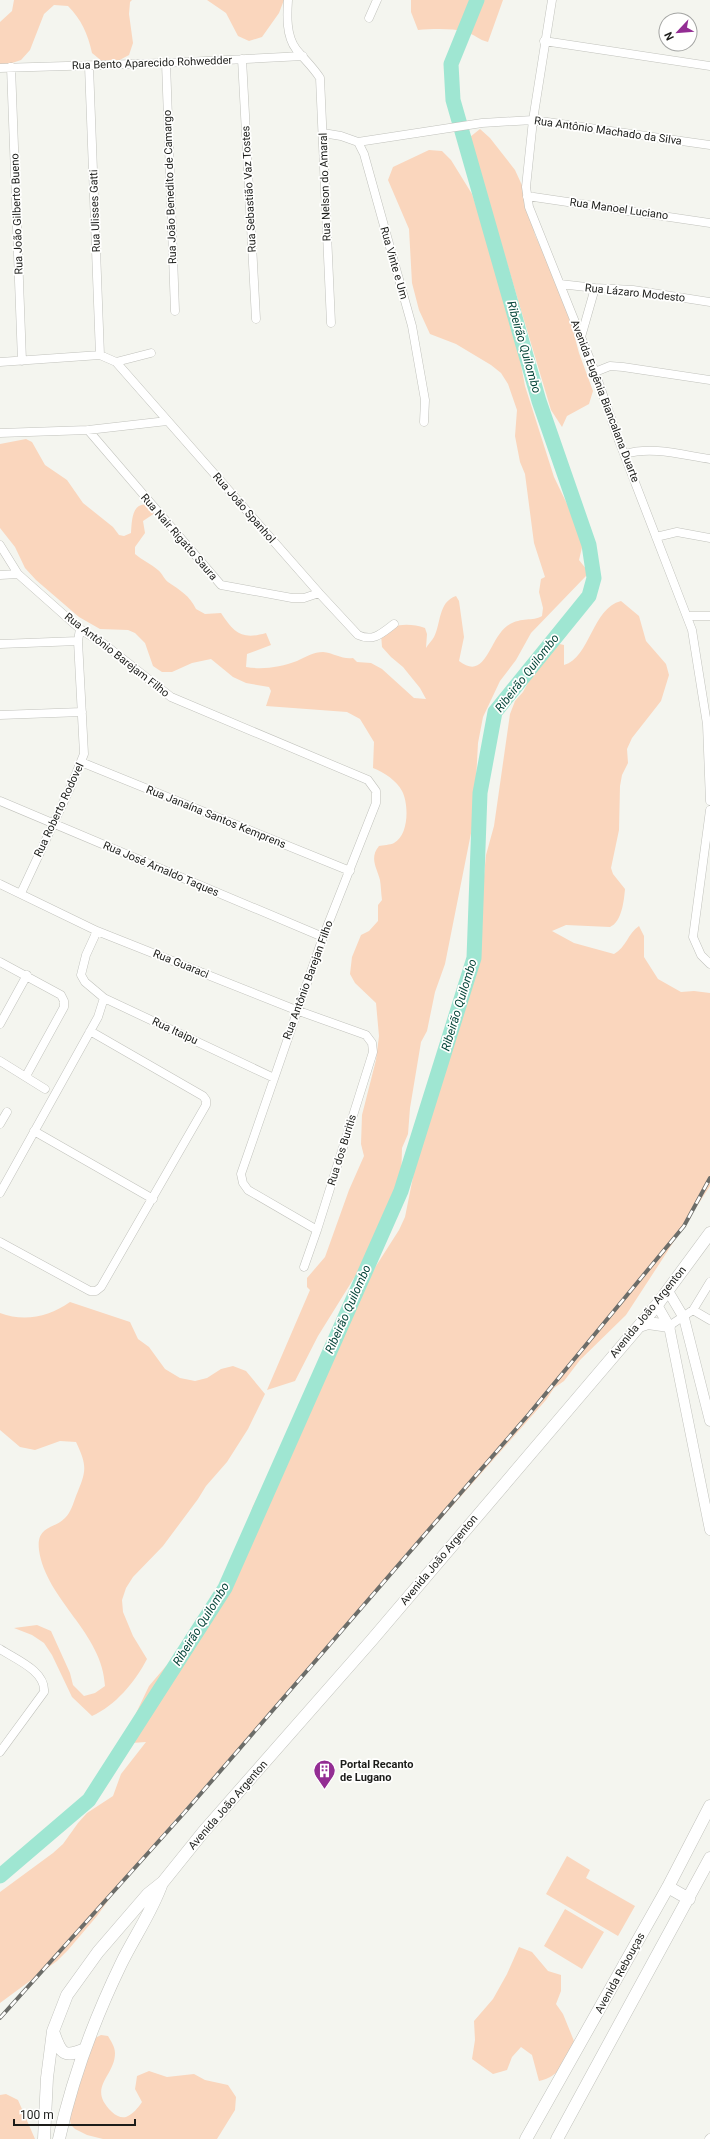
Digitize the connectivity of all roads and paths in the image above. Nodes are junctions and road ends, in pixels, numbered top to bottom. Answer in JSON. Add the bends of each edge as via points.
{"nodes":[{"id":1,"x":288,"y":0,"type":"edge"},
{"id":2,"x":377,"y":0,"type":"edge"},
{"id":3,"x":552,"y":0,"type":"edge"},
{"id":4,"x":369,"y":18,"type":"dead end"},
{"id":5,"x":544,"y":41,"type":"junction"},
{"id":6,"x":303,"y":56,"type":"junction"},
{"id":7,"x":242,"y":59,"type":"junction"},
{"id":8,"x":166,"y":63,"type":"junction"},
{"id":9,"x":89,"y":66,"type":"junction"},
{"id":10,"x":710,"y":66,"type":"edge"},
{"id":11,"x":11,"y":67,"type":"junction"},
{"id":12,"x":0,"y":68,"type":"edge"},
{"id":13,"x":533,"y":120,"type":"junction"},
{"id":14,"x":323,"y":133,"type":"junction"},
{"id":15,"x":358,"y":142,"type":"junction"},
{"id":16,"x":710,"y":146,"type":"edge"},
{"id":17,"x":527,"y":196,"type":"junction"},
{"id":18,"x":710,"y":223,"type":"edge"},
{"id":19,"x":560,"y":284,"type":"junction"},
{"id":20,"x":595,"y":288,"type":"junction"},
{"id":21,"x":710,"y":302,"type":"edge"},
{"id":22,"x":174,"y":311,"type":"dead end"},
{"id":23,"x":256,"y":319,"type":"dead end"},
{"id":24,"x":331,"y":323,"type":"dead end"},
{"id":25,"x":581,"y":337,"type":"junction"},
{"id":26,"x":150,"y":353,"type":"dead end"},
{"id":27,"x":100,"y":355,"type":"junction"},
{"id":28,"x":22,"y":361,"type":"junction"},
{"id":29,"x":0,"y":362,"type":"edge"},
{"id":30,"x":116,"y":362,"type":"junction"},
{"id":31,"x":595,"y":372,"type":"junction"},
{"id":32,"x":710,"y":380,"type":"edge"},
{"id":33,"x":167,"y":421,"type":"junction"},
{"id":34,"x":424,"y":422,"type":"dead end"},
{"id":35,"x":88,"y":430,"type":"junction"},
{"id":36,"x":0,"y":433,"type":"edge"},
{"id":37,"x":625,"y":454,"type":"junction"},
{"id":38,"x":710,"y":459,"type":"edge"},
{"id":39,"x":656,"y":537,"type":"junction"},
{"id":40,"x":710,"y":538,"type":"edge"},
{"id":41,"x":0,"y":545,"type":"edge"},
{"id":42,"x":18,"y":574,"type":"junction"},
{"id":43,"x":0,"y":575,"type":"edge"},
{"id":44,"x":319,"y":594,"type":"junction"},
{"id":45,"x":688,"y":616,"type":"junction"},
{"id":46,"x":710,"y":616,"type":"edge"},
{"id":47,"x":394,"y":624,"type":"dead end"},
{"id":48,"x":80,"y":629,"type":"junction"},
{"id":49,"x":78,"y":641,"type":"junction"},
{"id":50,"x":0,"y":644,"type":"edge"},
{"id":51,"x":82,"y":712,"type":"junction"},
{"id":52,"x":0,"y":715,"type":"edge"},
{"id":53,"x":81,"y":762,"type":"junction"},
{"id":54,"x":368,"y":780,"type":"joint"},
{"id":55,"x":0,"y":801,"type":"edge"},
{"id":56,"x":710,"y":801,"type":"edge"},
{"id":57,"x":710,"y":810,"type":"edge"},
{"id":58,"x":53,"y":822,"type":"junction"},
{"id":59,"x":350,"y":871,"type":"junction"},
{"id":60,"x":0,"y":884,"type":"edge"},
{"id":61,"x":21,"y":894,"type":"junction"},
{"id":62,"x":97,"y":931,"type":"junction"},
{"id":63,"x":322,"y":937,"type":"junction"},
{"id":64,"x":0,"y":962,"type":"edge"},
{"id":65,"x":710,"y":964,"type":"edge"},
{"id":66,"x":27,"y":975,"type":"junction"},
{"id":67,"x":104,"y":998,"type":"junction"},
{"id":68,"x":296,"y":1010,"type":"junction"},
{"id":69,"x":0,"y":1024,"type":"edge"},
{"id":70,"x":90,"y":1031,"type":"junction"},
{"id":71,"x":366,"y":1035,"type":"joint"},
{"id":72,"x":0,"y":1062,"type":"edge"},
{"id":73,"x":26,"y":1076,"type":"junction"},
{"id":74,"x":274,"y":1078,"type":"junction"},
{"id":75,"x":45,"y":1089,"type":"dead end"},
{"id":76,"x":7,"y":1112,"type":"dead end"},
{"id":77,"x":1,"y":1122,"type":"edge"},
{"id":78,"x":34,"y":1131,"type":"junction"},
{"id":79,"x":0,"y":1193,"type":"edge"},
{"id":80,"x":153,"y":1199,"type":"junction"},
{"id":81,"x":318,"y":1230,"type":"junction"},
{"id":82,"x":710,"y":1233,"type":"edge"},
{"id":83,"x":0,"y":1242,"type":"edge"},
{"id":84,"x":304,"y":1267,"type":"dead end"},
{"id":85,"x":710,"y":1282,"type":"edge"},
{"id":86,"x":668,"y":1291,"type":"junction"},
{"id":87,"x":657,"y":1305,"type":"junction"},
{"id":88,"x":693,"y":1310,"type":"junction"},
{"id":89,"x":684,"y":1318,"type":"junction"},
{"id":90,"x":710,"y":1320,"type":"edge"},
{"id":91,"x":639,"y":1326,"type":"junction"},
{"id":92,"x":669,"y":1326,"type":"junction"},
{"id":93,"x":708,"y":1398,"type":"edge"},
{"id":94,"x":710,"y":1421,"type":"edge"},
{"id":95,"x":710,"y":1527,"type":"edge"},
{"id":96,"x":0,"y":1649,"type":"edge"},
{"id":97,"x":2,"y":1746,"type":"edge"},
{"id":98,"x":710,"y":1806,"type":"edge"},
{"id":99,"x":710,"y":1858,"type":"edge"},
{"id":100,"x":163,"y":1882,"type":"junction"},
{"id":101,"x":668,"y":1887,"type":"junction"},
{"id":102,"x":689,"y":1899,"type":"junction"},
{"id":103,"x":53,"y":2031,"type":"junction"},
{"id":104,"x":85,"y":2049,"type":"junction"},
{"id":105,"x":44,"y":2139,"type":"edge"},
{"id":106,"x":59,"y":2139,"type":"edge"},
{"id":107,"x":526,"y":2139,"type":"edge"},
{"id":108,"x":557,"y":2139,"type":"edge"}],
"edges":[{"from":1,"to":6,"type":"street","name":"Rua Nelson do Amaral","via":[[291,39]]},
{"from":2,"to":4,"type":"street"},
{"from":3,"to":5,"type":"street","name":"Avenida Eugênia Biancalana Duarte"},
{"from":5,"to":10,"type":"street"},
{"from":5,"to":13,"type":"street","name":"Avenida Eugênia Biancalana Duarte"},
{"from":6,"to":7,"type":"street","name":"Rua Bento Aparecido Rohwedder"},
{"from":6,"to":14,"type":"street","name":"Rua Nelson do Amaral","via":[[320,78]]},
{"from":7,"to":8,"type":"street","name":"Rua Bento Aparecido Rohwedder"},
{"from":7,"to":23,"type":"street","name":"Rua Sebastião Vaz Tostes"},
{"from":8,"to":9,"type":"street","name":"Rua Bento Aparecido Rohwedder"},
{"from":8,"to":22,"type":"street","name":"Rua João Benedito de Camargo"},
{"from":9,"to":11,"type":"street","name":"Rua Bento Aparecido Rohwedder"},
{"from":9,"to":27,"type":"street","name":"Rua Ulisses Gatti"},
{"from":11,"to":12,"type":"street","name":"Rua Bento Aparecido Rohwedder"},
{"from":11,"to":28,"type":"street","name":"Rua João Gilberto Bueno"},
{"from":13,"to":15,"type":"street","name":"Rua Antônio Machado da Silva","via":[[482,123]]},
{"from":13,"to":16,"type":"street","name":"Rua Antônio Machado da Silva"},
{"from":13,"to":17,"type":"street","name":"Avenida Eugênia Biancalana Duarte"},
{"from":14,"to":15,"type":"street"},
{"from":14,"to":24,"type":"street","name":"Rua Nelson do Amaral"},
{"from":15,"to":34,"type":"street","name":"Rua Vinte e Um","via":[[364,154],[412,326],[425,400]]},
{"from":17,"to":18,"type":"street","name":"Rua Manoel Luciano"},
{"from":17,"to":19,"type":"street","name":"Avenida Eugênia Biancalana Duarte"},
{"from":19,"to":20,"type":"street","name":"Rua Lázaro Modesto"},
{"from":19,"to":25,"type":"street","name":"Avenida Eugênia Biancalana Duarte"},
{"from":20,"to":21,"type":"street","name":"Rua Lázaro Modesto","via":[[633,290]]},
{"from":20,"to":25,"type":"street"},
{"from":25,"to":31,"type":"street","name":"Avenida Eugênia Biancalana Duarte"},
{"from":26,"to":30,"type":"street"},
{"from":27,"to":28,"type":"street"},
{"from":27,"to":30,"type":"street","name":"Rua João Spanhol"},
{"from":28,"to":29,"type":"street"},
{"from":30,"to":33,"type":"street","name":"Rua João Spanhol"},
{"from":31,"to":32,"type":"street","via":[[610,366]]},
{"from":31,"to":37,"type":"street","name":"Avenida Eugênia Biancalana Duarte"},
{"from":33,"to":35,"type":"street"},
{"from":33,"to":44,"type":"street","name":"Rua João Spanhol"},
{"from":35,"to":36,"type":"street"},
{"from":35,"to":44,"type":"street","name":"Rua Nair Rigatto Saura","via":[[221,585],[292,598]]},
{"from":37,"to":38,"type":"street","via":[[648,450]]},
{"from":37,"to":39,"type":"street","name":"Avenida Eugênia Biancalana Duarte"},
{"from":39,"to":40,"type":"street","via":[[677,532]]},
{"from":39,"to":45,"type":"street","name":"Avenida Eugênia Biancalana Duarte"},
{"from":41,"to":42,"type":"street","name":"Rua Antônio Barejam Filho"},
{"from":42,"to":43,"type":"street"},
{"from":42,"to":48,"type":"street","name":"Rua Antônio Barejam Filho"},
{"from":44,"to":47,"type":"street","name":"Rua João Spanhol","via":[[358,635],[366,639],[376,638]]},
{"from":45,"to":46,"type":"street"},
{"from":45,"to":56,"type":"street","name":"Avenida Eugênia Biancalana Duarte","via":[[707,724]]},
{"from":48,"to":49,"type":"street","name":"Rua Roberto Rodovel"},
{"from":48,"to":54,"type":"street","name":"Rua Antônio Barejam Filho","via":[[104,644],[171,697]]},
{"from":49,"to":50,"type":"street"},
{"from":49,"to":51,"type":"street","name":"Rua Roberto Rodovel"},
{"from":51,"to":52,"type":"street"},
{"from":51,"to":53,"type":"street","name":"Rua Roberto Rodovel","via":[[84,754]]},
{"from":53,"to":58,"type":"street","name":"Rua Roberto Rodovel"},
{"from":53,"to":59,"type":"street","name":"Rua Janaína Santos Kemprens"},
{"from":54,"to":59,"type":"street","name":"Rua Antônio Barejan Filho","via":[[376,791],[376,803]]},
{"from":55,"to":58,"type":"street","name":"Rua José Arnaldo Taques"},
{"from":57,"to":65,"type":"street","via":[[693,937],[696,947]]},
{"from":58,"to":61,"type":"street","name":"Rua Roberto Rodovel"},
{"from":58,"to":63,"type":"street","name":"Rua José Arnaldo Taques"},
{"from":59,"to":63,"type":"street","name":"Rua Antônio Barejan Filho"},
{"from":60,"to":61,"type":"street","name":"Rua Guaraci"},
{"from":61,"to":62,"type":"street","name":"Rua Guaraci"},
{"from":62,"to":67,"type":"street","name":"Rua Itaipu","via":[[86,955],[82,975],[85,982]]},
{"from":62,"to":68,"type":"street","name":"Rua Guaraci"},
{"from":63,"to":68,"type":"street","name":"Rua Antônio Barejan Filho"},
{"from":64,"to":66,"type":"street"},
{"from":66,"to":69,"type":"street"},
{"from":66,"to":73,"type":"street","via":[[61,995],[64,1006]]},
{"from":67,"to":70,"type":"street"},
{"from":67,"to":74,"type":"street","name":"Rua Itaipu"},
{"from":68,"to":71,"type":"street","name":"Rua Guaraci"},
{"from":68,"to":74,"type":"street","name":"Rua Antônio Barejan Filho"},
{"from":70,"to":78,"type":"street"},
{"from":70,"to":80,"type":"street","via":[[206,1100],[206,1105]]},
{"from":71,"to":81,"type":"street","name":"Rua dos Buritis","via":[[372,1043],[373,1052]]},
{"from":72,"to":73,"type":"street"},
{"from":73,"to":75,"type":"street"},
{"from":74,"to":81,"type":"street","name":"Rua Antônio Barejan Filho","via":[[241,1174],[243,1183],[248,1190]]},
{"from":76,"to":77,"type":"street"},
{"from":78,"to":79,"type":"street"},
{"from":78,"to":80,"type":"street"},
{"from":80,"to":83,"type":"street","via":[[101,1287],[96,1291],[90,1291]]},
{"from":81,"to":84,"type":"street","name":"Rua dos Buritis"},
{"from":82,"to":86,"type":"main road","name":"Avenida João Argenton"},
{"from":85,"to":88,"type":"street"},
{"from":86,"to":87,"type":"main road","name":"Avenida João Argenton"},
{"from":86,"to":89,"type":"street"},
{"from":87,"to":91,"type":"main road","name":"Avenida João Argenton"},
{"from":87,"to":92,"type":"street"},
{"from":88,"to":89,"type":"street"},
{"from":88,"to":90,"type":"street"},
{"from":89,"to":92,"type":"street"},
{"from":89,"to":93,"type":"street"},
{"from":91,"to":92,"type":"main road","via":[[648,1323]]},
{"from":91,"to":100,"type":"main road","name":"Avenida João Argenton","via":[[371,1641],[204,1831]]},
{"from":92,"to":95,"type":"street"},
{"from":93,"to":94,"type":"street"},
{"from":96,"to":97,"type":"street","via":[[38,1674],[43,1681],[44,1692]]},
{"from":98,"to":101,"type":"main road","name":"Avenida Rebouças"},
{"from":99,"to":102,"type":"main road"},
{"from":100,"to":103,"type":"main road","name":"Avenida João Argenton","via":[[148,1894],[98,1952],[67,1995]]},
{"from":100,"to":104,"type":"main road","name":"Avenida João Argenton","via":[[156,1902],[121,1964]]},
{"from":101,"to":102,"type":"main road"},
{"from":101,"to":107,"type":"main road","name":"Avenida Rebouças"},
{"from":102,"to":108,"type":"main road"},
{"from":103,"to":104,"type":"main road","via":[[63,2053],[68,2055]]},
{"from":103,"to":105,"type":"main road","name":"Avenida João Argenton","via":[[47,2078]]},
{"from":104,"to":106,"type":"main road","name":"Avenida João Argenton"}]}
